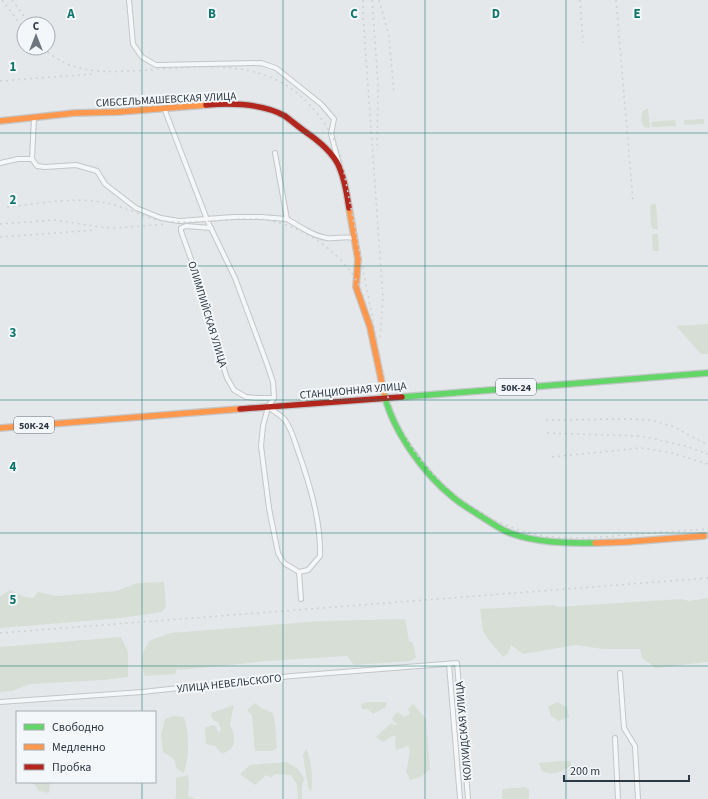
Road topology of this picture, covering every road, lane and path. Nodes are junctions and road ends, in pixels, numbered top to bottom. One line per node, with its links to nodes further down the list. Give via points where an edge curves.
1 (129, 0): 8 (street, via 133,44 142,57 156,65 261,63 276,68 321,104 334,119 331,134)
2 (164, 108): 3 (street, СИБСЕЛЬМАШЕВСКАЯ УЛИЦА); 8 (street, СИБСЕЛЬМАШЕВСКАЯ УЛИЦА, via 227,103 267,110 284,116 318,141); 9 (street)
3 (34, 118): 4 (street, СИБСЕЛЬМАШЕВСКАЯ УЛИЦА); 6 (street)
4 (0, 121)
5 (275, 153): 10 (street)
6 (32, 159): 7 (street); 9 (street, via 37,166 76,166 97,171 105,184 136,208 161,218)
7 (0, 163)
8 (340, 168): 12 (street, СИБСЕЛЬМАШЕВСКАЯ УЛИЦА)
9 (207, 219): 10 (street); 11 (street)
10 (287, 219): 12 (street, via 318,236)
11 (212, 228): 15 (street, via 235,278 267,364 273,382); 15 (street, ОЛИМПИЙСКАЯ УЛИЦА, via 186,226 181,228 181,231 206,301 210,325 227,378 234,390 246,397)
12 (354, 238): 14 (street, СИБСЕЛЬМАШЕВСКАЯ УЛИЦА, via 358,260 356,287 370,327)
13 (708, 373): 14 (street, СТАНЦИОННАЯ УЛИЦА / 50К-24)
14 (385, 397): 16 (street, СТАНЦИОННАЯ УЛИЦА / 50К-24); 18 (street, СИБСЕЛЬМАШЕВСКАЯ УЛИЦА, via 406,444 436,482 454,498 509,533 533,540 576,543)
15 (274, 398): 16 (street)
16 (268, 407): 17 (street, СТАНЦИОННАЯ УЛИЦА / 50К-24); 19 (street, via 261,446 269,508 278,553 284,563); 19 (street, via 284,419 290,429 314,504 320,556 308,570)
17 (0, 428)
18 (704, 536)
19 (299, 572): 20 (street)
20 (301, 599)
21 (457, 663): 22 (street, УЛИЦА НЕВЕЛЬСКОГО); 27 (street, КОЛХИДСКАЯ УЛИЦА)
22 (449, 664): 24 (street, УЛИЦА НЕВЕЛЬСКОГО, via 292,676 142,692); 26 (street, КОЛХИДСКАЯ УЛИЦА)
23 (620, 673): 29 (street, via 624,728 635,746)
24 (0, 702)
25 (615, 738): 28 (street)
26 (460, 799)
27 (468, 799)
28 (618, 799)
29 (638, 799)

